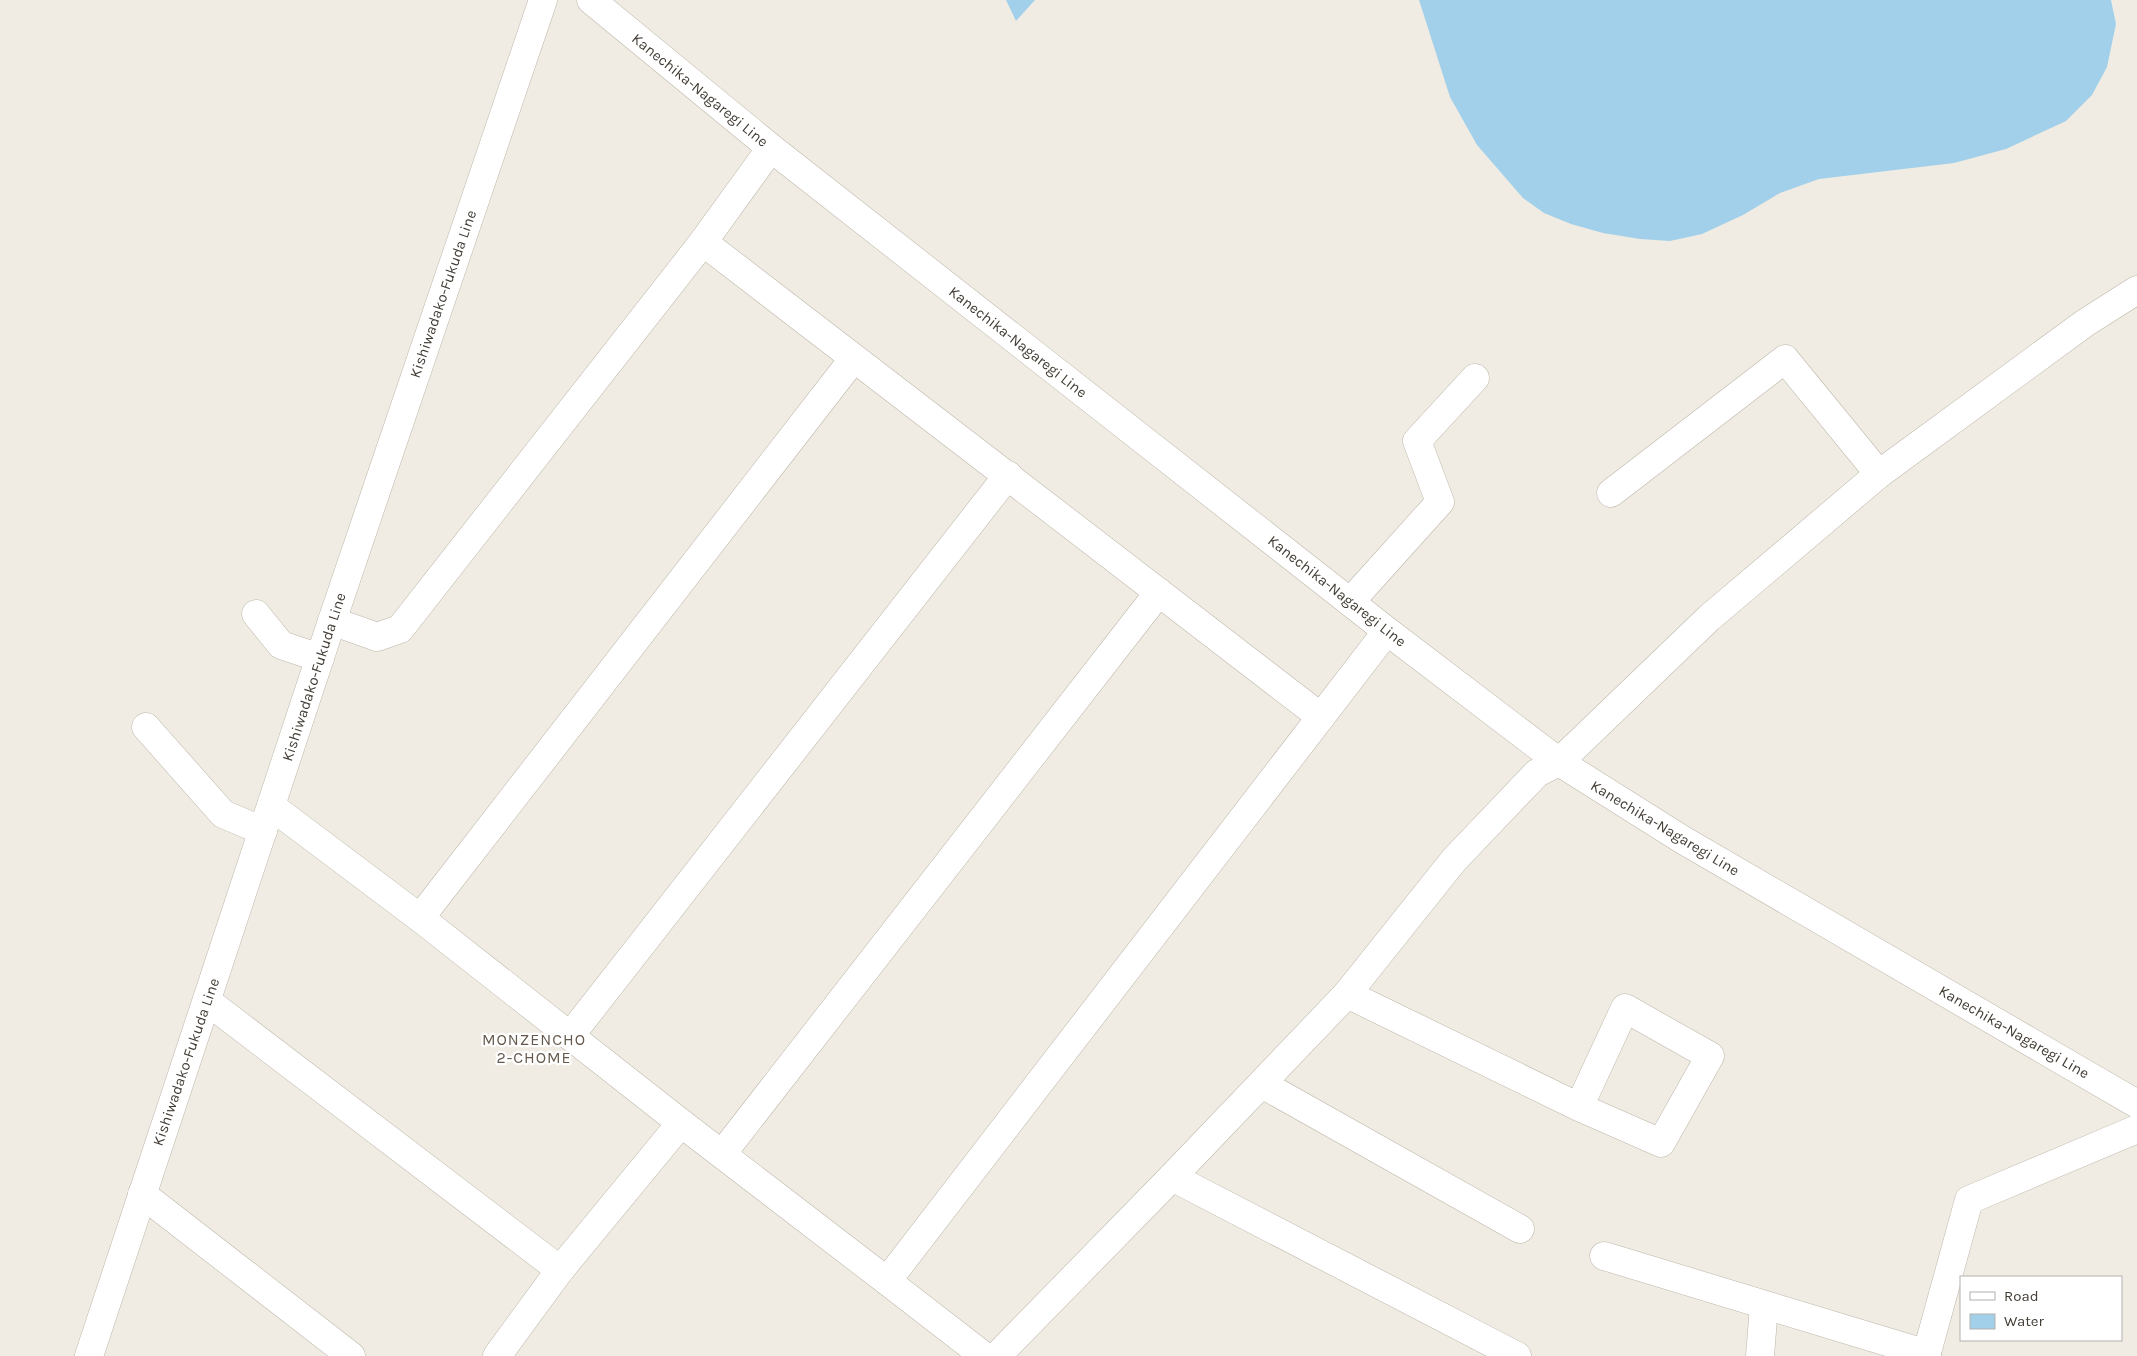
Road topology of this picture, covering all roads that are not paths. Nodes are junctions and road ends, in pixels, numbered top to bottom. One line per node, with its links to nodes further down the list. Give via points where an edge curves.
1 (543, 0): 14 (street, Kishiwadako-Fukuda Line)
2 (591, 0): 3 (street, Kanechika-Nagaregi Line)
3 (771, 148): 4 (street); 12 (street, Kanechika-Nagaregi Line)
4 (703, 242): 6 (street); 14 (street, via 400,628 377,637)
5 (2137, 290): 8 (street, via 2085,323)
6 (854, 358): 9 (street); 21 (street)
7 (1475, 378): 12 (street, via 1417,441 1440,502)
8 (1879, 474): 10 (street, via 1785,358); 19 (street, via 1709,618)
9 (1008, 476): 11 (street); 24 (street)
10 (1611, 493)
11 (1159, 592): 17 (street); 30 (street)
12 (1350, 602): 15 (street, Kanechika-Nagaregi Line)
13 (256, 614): 16 (street, via 281,645)
14 (332, 621): 16 (street, Kishiwadako-Fukuda Line)
15 (1387, 631): 17 (street); 19 (street, Kanechika-Nagaregi Line)
16 (320, 658): 20 (street, Kishiwadako-Fukuda Line)
17 (1321, 717): 36 (street)
18 (146, 727): 20 (street, via 223,814)
19 (1559, 762): 22 (street, via 1537,773 1454,860); 26 (street, Kanechika-Nagaregi Line, via 1683,840)
20 (267, 819): 21 (street); 23 (street, Kishiwadako-Fukuda Line)
21 (420, 918): 24 (street)
22 (1347, 994): 25 (street); 27 (street)
23 (207, 1001): 32 (street, Kishiwadako-Fukuda Line); 35 (street)
24 (570, 1036): 28 (street)
25 (1262, 1084): 31 (street); 33 (street)
26 (2137, 1104)
27 (1579, 1107): 27 (street, via 1661,1144 1710,1056 1625,1008)
28 (681, 1123): 30 (street); 35 (street)
29 (2137, 1129): 38 (street, via 1969,1200)
30 (722, 1154): 36 (street)
31 (1172, 1178): 43 (street); 44 (street)
32 (142, 1194): 39 (street, Kishiwadako-Fukuda Line); 40 (street)
33 (1520, 1229)
34 (1604, 1256): 37 (street)
35 (560, 1270): 41 (street)
36 (888, 1281): 42 (street)
37 (1764, 1306): 38 (street); 45 (street)
38 (1926, 1355)
39 (88, 1356)
40 (352, 1356)
41 (497, 1356)
42 (984, 1356)
43 (997, 1356)
44 (1516, 1356)
45 (1760, 1356)

